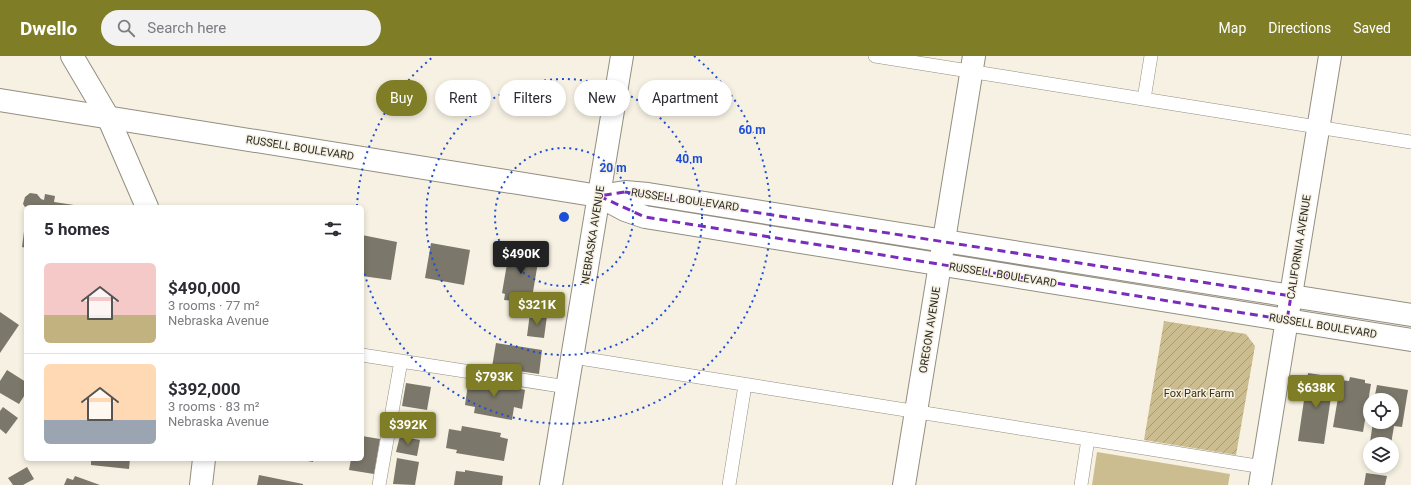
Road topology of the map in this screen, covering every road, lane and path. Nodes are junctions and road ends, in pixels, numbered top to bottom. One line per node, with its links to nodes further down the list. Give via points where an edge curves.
1 (72, 56): 9 (main road)
2 (622, 56): 12 (main road, NEBRASKA AVENUE)
3 (875, 56): 6 (lane)
4 (1151, 56): 7 (lane)
5 (1330, 56): 10 (main road, CALIFORNIA AVENUE)
6 (973, 64): 7 (lane); 14 (main road, OREGON AVENUE)
7 (1144, 99): 10 (lane)
8 (0, 100): 9 (main road, RUSSELL BOULEVARD)
9 (108, 117): 12 (main road, RUSSELL BOULEVARD); 13 (main road)
10 (1318, 126): 11 (lane); 16 (main road, CALIFORNIA AVENUE)
11 (1411, 142)
12 (599, 196): 14 (main road, RUSSELL BOULEVARD, via 625,192 648,194); 15 (main road, RUSSELL BOULEVARD, via 645,217); 21 (main road, NEBRASKA AVENUE)
13 (146, 205)
14 (944, 241): 15 (main road, OREGON AVENUE); 16 (main road, RUSSELL BOULEVARD)
15 (940, 265): 18 (main road, RUSSELL BOULEVARD); 25 (main road, OREGON AVENUE)
16 (1291, 296): 17 (main road, RUSSELL BOULEVARD); 18 (main road, CALIFORNIA AVENUE)
17 (1411, 315)
18 (1287, 320): 19 (main road, RUSSELL BOULEVARD); 28 (main road, CALIFORNIA AVENUE)
19 (1411, 340)
20 (364, 355): 22 (lane)
21 (573, 357): 23 (lane); 24 (main road, NEBRASKA AVENUE)
22 (401, 361): 24 (lane); 30 (lane)
23 (745, 385): 25 (lane); 32 (lane)
24 (568, 387): 31 (main road, NEBRASKA AVENUE)
25 (916, 412): 26 (lane); 33 (main road, OREGON AVENUE)
26 (1088, 439): 28 (lane); 34 (lane)
27 (204, 461): 29 (main road)
28 (1261, 476)
29 (200, 485)
30 (379, 485)
31 (551, 485)
32 (729, 485)
33 (904, 485)
34 (1081, 485)

